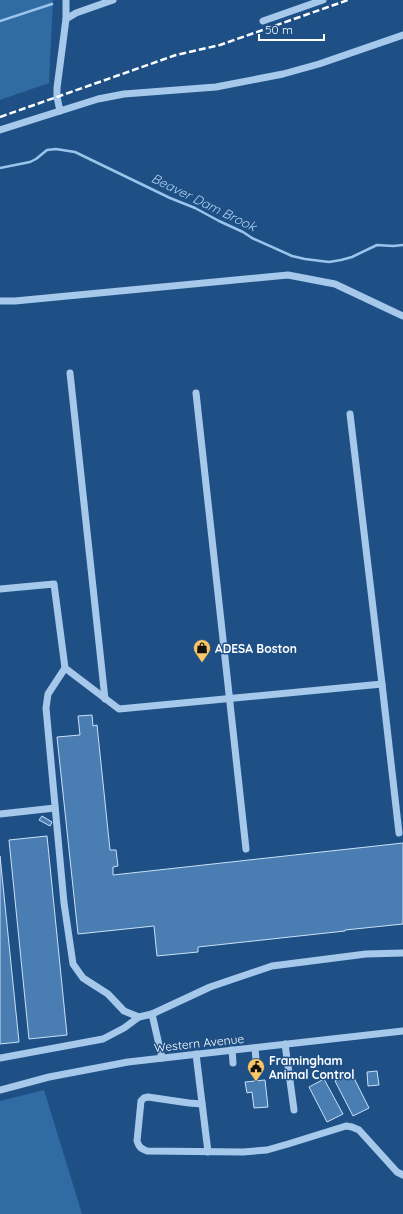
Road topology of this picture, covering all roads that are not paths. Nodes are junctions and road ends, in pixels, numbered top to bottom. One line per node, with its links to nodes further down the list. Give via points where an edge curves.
1 (66, 0): 4 (street)
2 (113, 0): 4 (street)
3 (323, 0): 5 (street)
4 (66, 19): 7 (street, via 56,88)
5 (263, 21)
6 (403, 35): 7 (street, via 283,74 216,87 124,94)
7 (60, 111): 8 (street)
8 (0, 130)
9 (0, 301): 10 (street, via 14,302 288,275 334,284)
10 (403, 316)
11 (70, 373): 17 (street)
12 (196, 393): 18 (street)
13 (350, 414): 16 (street)
14 (0, 589): 15 (street, via 54,584)
15 (64, 668): 17 (street); 19 (street, via 48,694 46,708)
16 (382, 684): 18 (street); 21 (street)
17 (105, 699): 18 (street, via 119,709)
18 (229, 699): 22 (street)
19 (55, 808): 20 (street); 25 (street, via 64,904 73,964 83,978 108,994 124,1011)
20 (0, 814)
21 (399, 833)
22 (246, 849)
23 (403, 953): 24 (street, via 366,954 272,966 210,987)
24 (152, 1014): 25 (street); 32 (street)
25 (139, 1017): 31 (street, via 103,1039)
26 (403, 1032): 27 (street, Western Avenue)
27 (286, 1044): 28 (street, Western Avenue); 37 (street)
28 (255, 1048): 29 (street, Western Avenue); 33 (street)
29 (232, 1050): 30 (street, Western Avenue); 34 (street)
30 (196, 1054): 32 (street, Western Avenue); 36 (street)
31 (0, 1058)
32 (162, 1058): 35 (street, Western Avenue, via 49,1077)
33 (256, 1060)
34 (233, 1063)
35 (0, 1090)
36 (202, 1104): 38 (street); 38 (street, via 148,1096 144,1098 140,1101 138,1141 141,1149 147,1151)
37 (294, 1110)
38 (208, 1152): 39 (street, via 266,1150 346,1126 359,1130)
39 (403, 1176)

